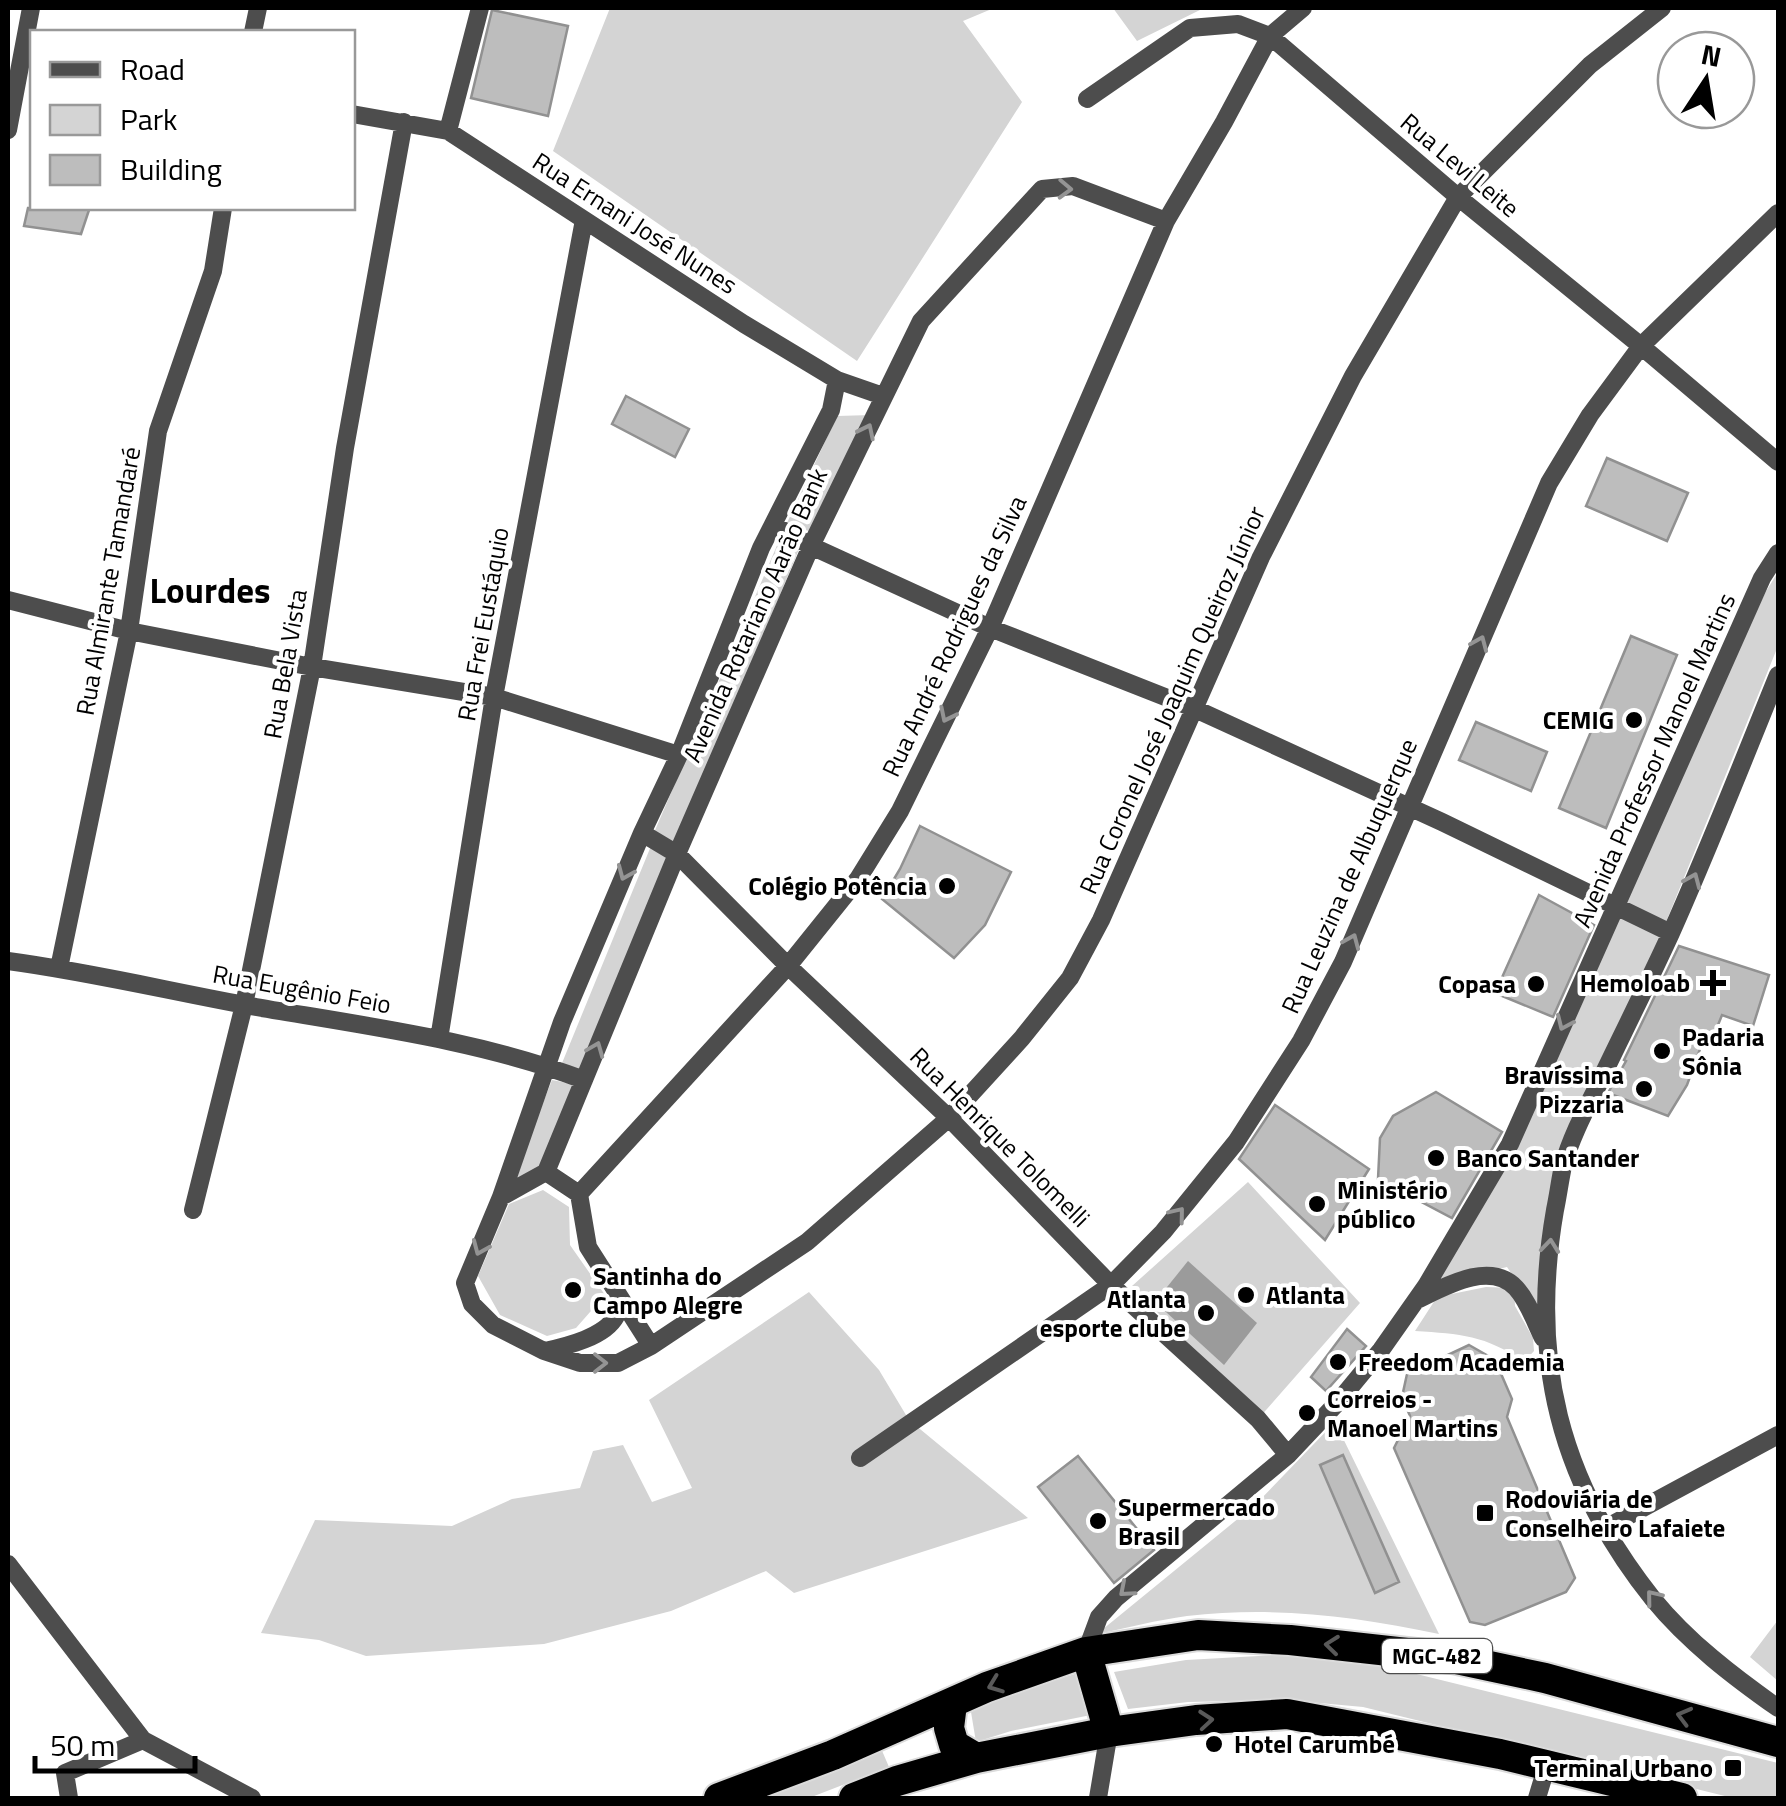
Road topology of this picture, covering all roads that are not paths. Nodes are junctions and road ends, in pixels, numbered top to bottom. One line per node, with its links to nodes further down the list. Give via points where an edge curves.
1 (31, 8): 6 (street)
2 (480, 8): 11 (street)
3 (1303, 8): 5 (street, Rua André Rodrigues da Silva)
4 (1662, 8): 12 (street, Rua Coronel José Joaquim Queiroz Júnior, via 1590,66)
5 (1270, 36): 7 (street, Rua Levi Leite, via 1238,24 1190,28); 12 (street, Rua Levi Leite); 16 (street, Rua André Rodrigues da Silva)
6 (26, 60): 10 (street)
7 (1087, 98)
8 (355, 114): 9 (street, Rua Ernani José Nunes)
9 (404, 122): 11 (street, Rua Ernani José Nunes); 27 (street, Rua Bela Vista)
10 (8, 130)
11 (448, 130): 15 (street, Rua Ernani José Nunes)
12 (1458, 197): 17 (street, Rua Levi Leite); 30 (street, Rua Coronel José Joaquim Queiroz Júnior, via 1353,376)
13 (223, 210): 26 (street, Rua Almirante Tamandaré, via 213,272 158,431)
14 (1778, 213): 17 (street, Rua Leuzina de Albuquerque)
15 (584, 220): 18 (street, Rua Ernani José Nunes); 29 (street, Rua Frei Eustáquio)
16 (1166, 222): 19 (street, Avenida Rotariano Aarão Bank, one-way to 16, via 921,321 1042,189 1073,186); 25 (street, Rua André Rodrigues da Silva)
17 (1642, 346): 20 (street, Rua Levi Leite); 32 (street, Rua Leuzina de Albuquerque, one-way to 17, via 1549,483)
18 (838, 380): 19 (street, Rua Ernani José Nunes); 21 (street, Avenida Rotariano Aarão Bank, via 831,410)
19 (884, 396): 22 (street, Avenida Rotariano Aarão Bank, one-way to 19)
20 (1778, 462)
21 (772, 526): 22 (street); 31 (street, Avenida Rotariano Aarão Bank)
22 (811, 546): 25 (street); 34 (street, Avenida Rotariano Aarão Bank)
23 (1778, 552): 35 (street, Avenida Professor Manoel Martins)
24 (8, 600): 26 (street)
25 (990, 628): 30 (street); 38 (street, Rua André Rodrigues da Silva, one-way to 38, via 900,811 858,879)
26 (129, 631): 27 (street); 39 (street, Rua Almirante Tamandaré)
27 (312, 667): 29 (street); 40 (street, Rua Bela Vista)
28 (1778, 675): 36 (street, one-way to 28)
29 (494, 697): 31 (street); 41 (street, Rua Frei Eustáquio)
30 (1193, 708): 32 (street); 44 (street, Rua Coronel José Joaquim Queiroz Júnior, via 1070,978)
31 (678, 755): 33 (street, Avenida Rotariano Aarão Bank)
32 (1409, 807): 35 (street); 49 (street, Rua Leuzina de Albuquerque, one-way to 32, via 1164,1232 1236,1142 1301,1041 1343,962)
33 (642, 833): 34 (street, Rua Henrique Tolomelli); 42 (street, Avenida Rotariano Aarão Bank, one-way to 42)
34 (677, 854): 38 (street, Rua Henrique Tolomelli); 43 (street, Avenida Rotariano Aarão Bank, one-way to 34)
35 (1617, 906): 36 (street); 51 (street, Avenida Professor Manoel Martins, one-way to 51, via 1510,1144)
36 (1671, 933): 52 (street, one-way to 36, via 1545,1294 1564,1164)
37 (8, 960): 39 (street, Rua Eugênio Feio)
38 (788, 966): 44 (street, Rua Henrique Tolomelli); 46 (street, Rua André Rodrigues da Silva)
39 (59, 968): 40 (street, Rua Eugênio Feio)
40 (244, 1005): 41 (street, Rua Eugênio Feio); 48 (street, Rua Bela Vista)
41 (439, 1040): 42 (street, Rua Eugênio Feio)
42 (546, 1066): 43 (street, Rua Eugênio Feio); 47 (street, Avenida Rotariano Aarão Bank)
43 (584, 1080): 45 (street, Avenida Rotariano Aarão Bank)
44 (949, 1118): 49 (street, Rua Henrique Tolomelli); 53 (street, Rua Coronel José Joaquim Queiroz Júnior, via 807,1242)
45 (546, 1172): 46 (street); 47 (street)
46 (579, 1194): 50 (street, via 588,1247)
47 (501, 1197): 54 (street, Avenida Rotariano Aarão Bank, one-way to 54, via 465,1283 472,1304 493,1325)
48 (193, 1210)
49 (1111, 1285): 56 (street, Rua Henrique Tolomelli, via 1258,1419); 57 (street, Rua Leuzina de Albuquerque)
50 (620, 1300): 53 (street); 54 (street, via 616,1318 600,1330 579,1344)
51 (1417, 1300): 52 (street, via 1476,1276 1513,1284); 56 (street, Avenida Professor Manoel Martins)
52 (1546, 1343): 58 (street, via 1573,1463)
53 (651, 1346): 54 (street, Rua Coronel José Joaquim Queiroz Júnior, one-way to 53, via 580,1363 618,1363)
54 (544, 1351)
55 (1778, 1435): 58 (street)
56 (1288, 1455): 60 (street, Avenida Professor Manoel Martins, one-way to 60, via 1116,1598 1099,1617)
57 (860, 1458)
58 (1604, 1529): 62 (street, one-way to 58, via 1704,1652 1654,1600)
59 (8, 1564): 65 (street)
60 (1086, 1652): 61 (highway, MGC-482, one-way to 61); 63 (highway); 66 (highway, MGC-482, one-way to 60, via 1545,1678 1408,1652 1198,1636)
61 (952, 1704): 64 (highway, MGC-482); 67 (highway, via 948,1728 954,1745)
62 (1778, 1708)
63 (1110, 1732): 67 (highway); 68 (highway, one-way to 68, via 1287,1714); 74 (street)
64 (878, 1735): 69 (highway, via 898,1742 904,1756); 72 (highway, MGC-482)
65 (143, 1740): 70 (street, via 65,1774); 71 (street)
66 (1778, 1742)
67 (976, 1758): 69 (highway)
68 (1547, 1766): 75 (street); 76 (highway)
69 (897, 1781): 73 (highway)
70 (69, 1798)
71 (252, 1798)
72 (719, 1798)
73 (854, 1798)
74 (1098, 1798)
75 (1538, 1798)
76 (1682, 1798)

